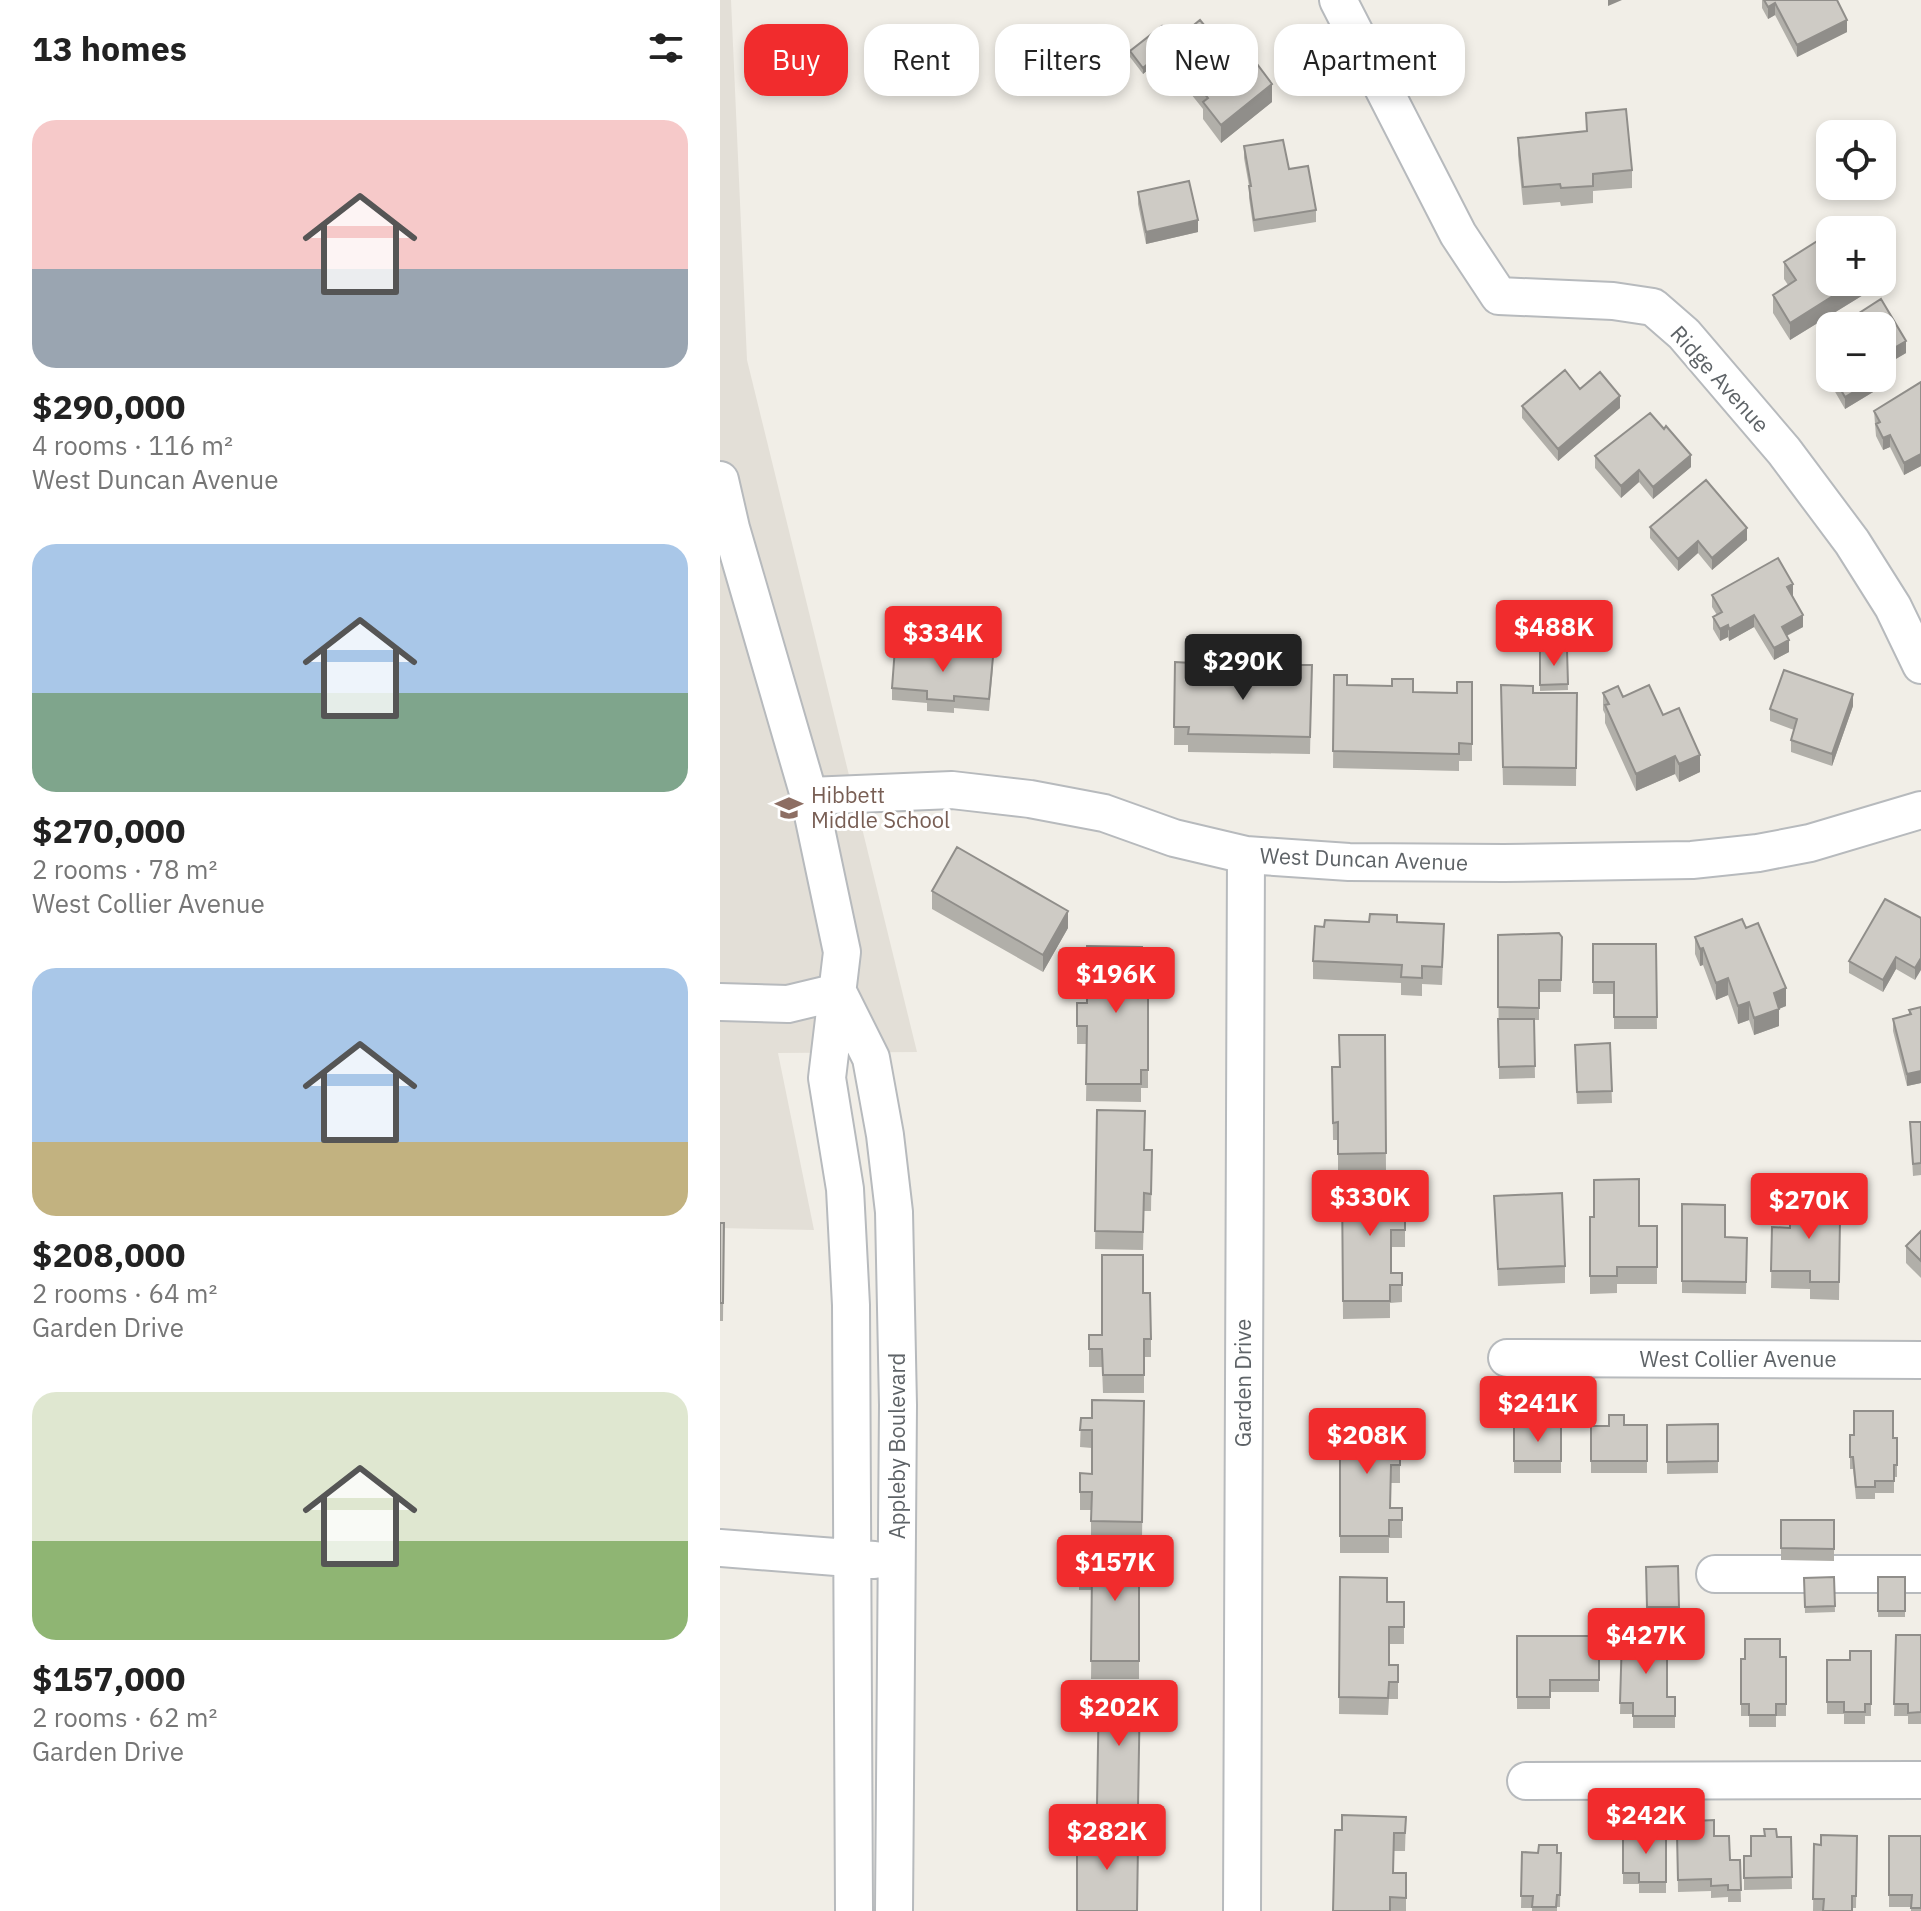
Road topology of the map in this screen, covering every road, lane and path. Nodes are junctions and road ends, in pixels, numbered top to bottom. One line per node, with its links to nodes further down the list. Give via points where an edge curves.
1 (1338, 0): 3 (street, Ridge Avenue, via 1458,234 1499,296 1653,307 1684,334 1784,451 1852,542)
2 (720, 480): 4 (street, Appleby Boulevard)
3 (1921, 665)
4 (809, 796): 6 (street, West Duncan Avenue, via 952,790 1030,799 1104,813 1174,838); 7 (street, Appleby Boulevard, via 842,952)
5 (1921, 810): 6 (street, West Duncan Avenue, via 1810,843 1692,860 1365,862)
6 (1246, 855): 20 (street, Garden Drive)
7 (838, 992): 8 (street, via 788,1004); 12 (street, Appleby Boulevard, via 827,1078 847,1218); 13 (street, Appleby Boulevard, via 871,1058 894,1212)
8 (720, 1002)
9 (1507, 1358): 10 (street, West Collier Avenue)
10 (1921, 1360)
11 (720, 1548): 12 (street)
12 (852, 1560): 13 (street); 18 (street, Appleby Boulevard)
13 (897, 1561): 19 (street, Appleby Boulevard)
14 (1715, 1574): 15 (street)
15 (1921, 1574)
16 (1921, 1780): 17 (street)
17 (1526, 1781)
18 (854, 1911)
19 (894, 1911)
20 (1242, 1911)

